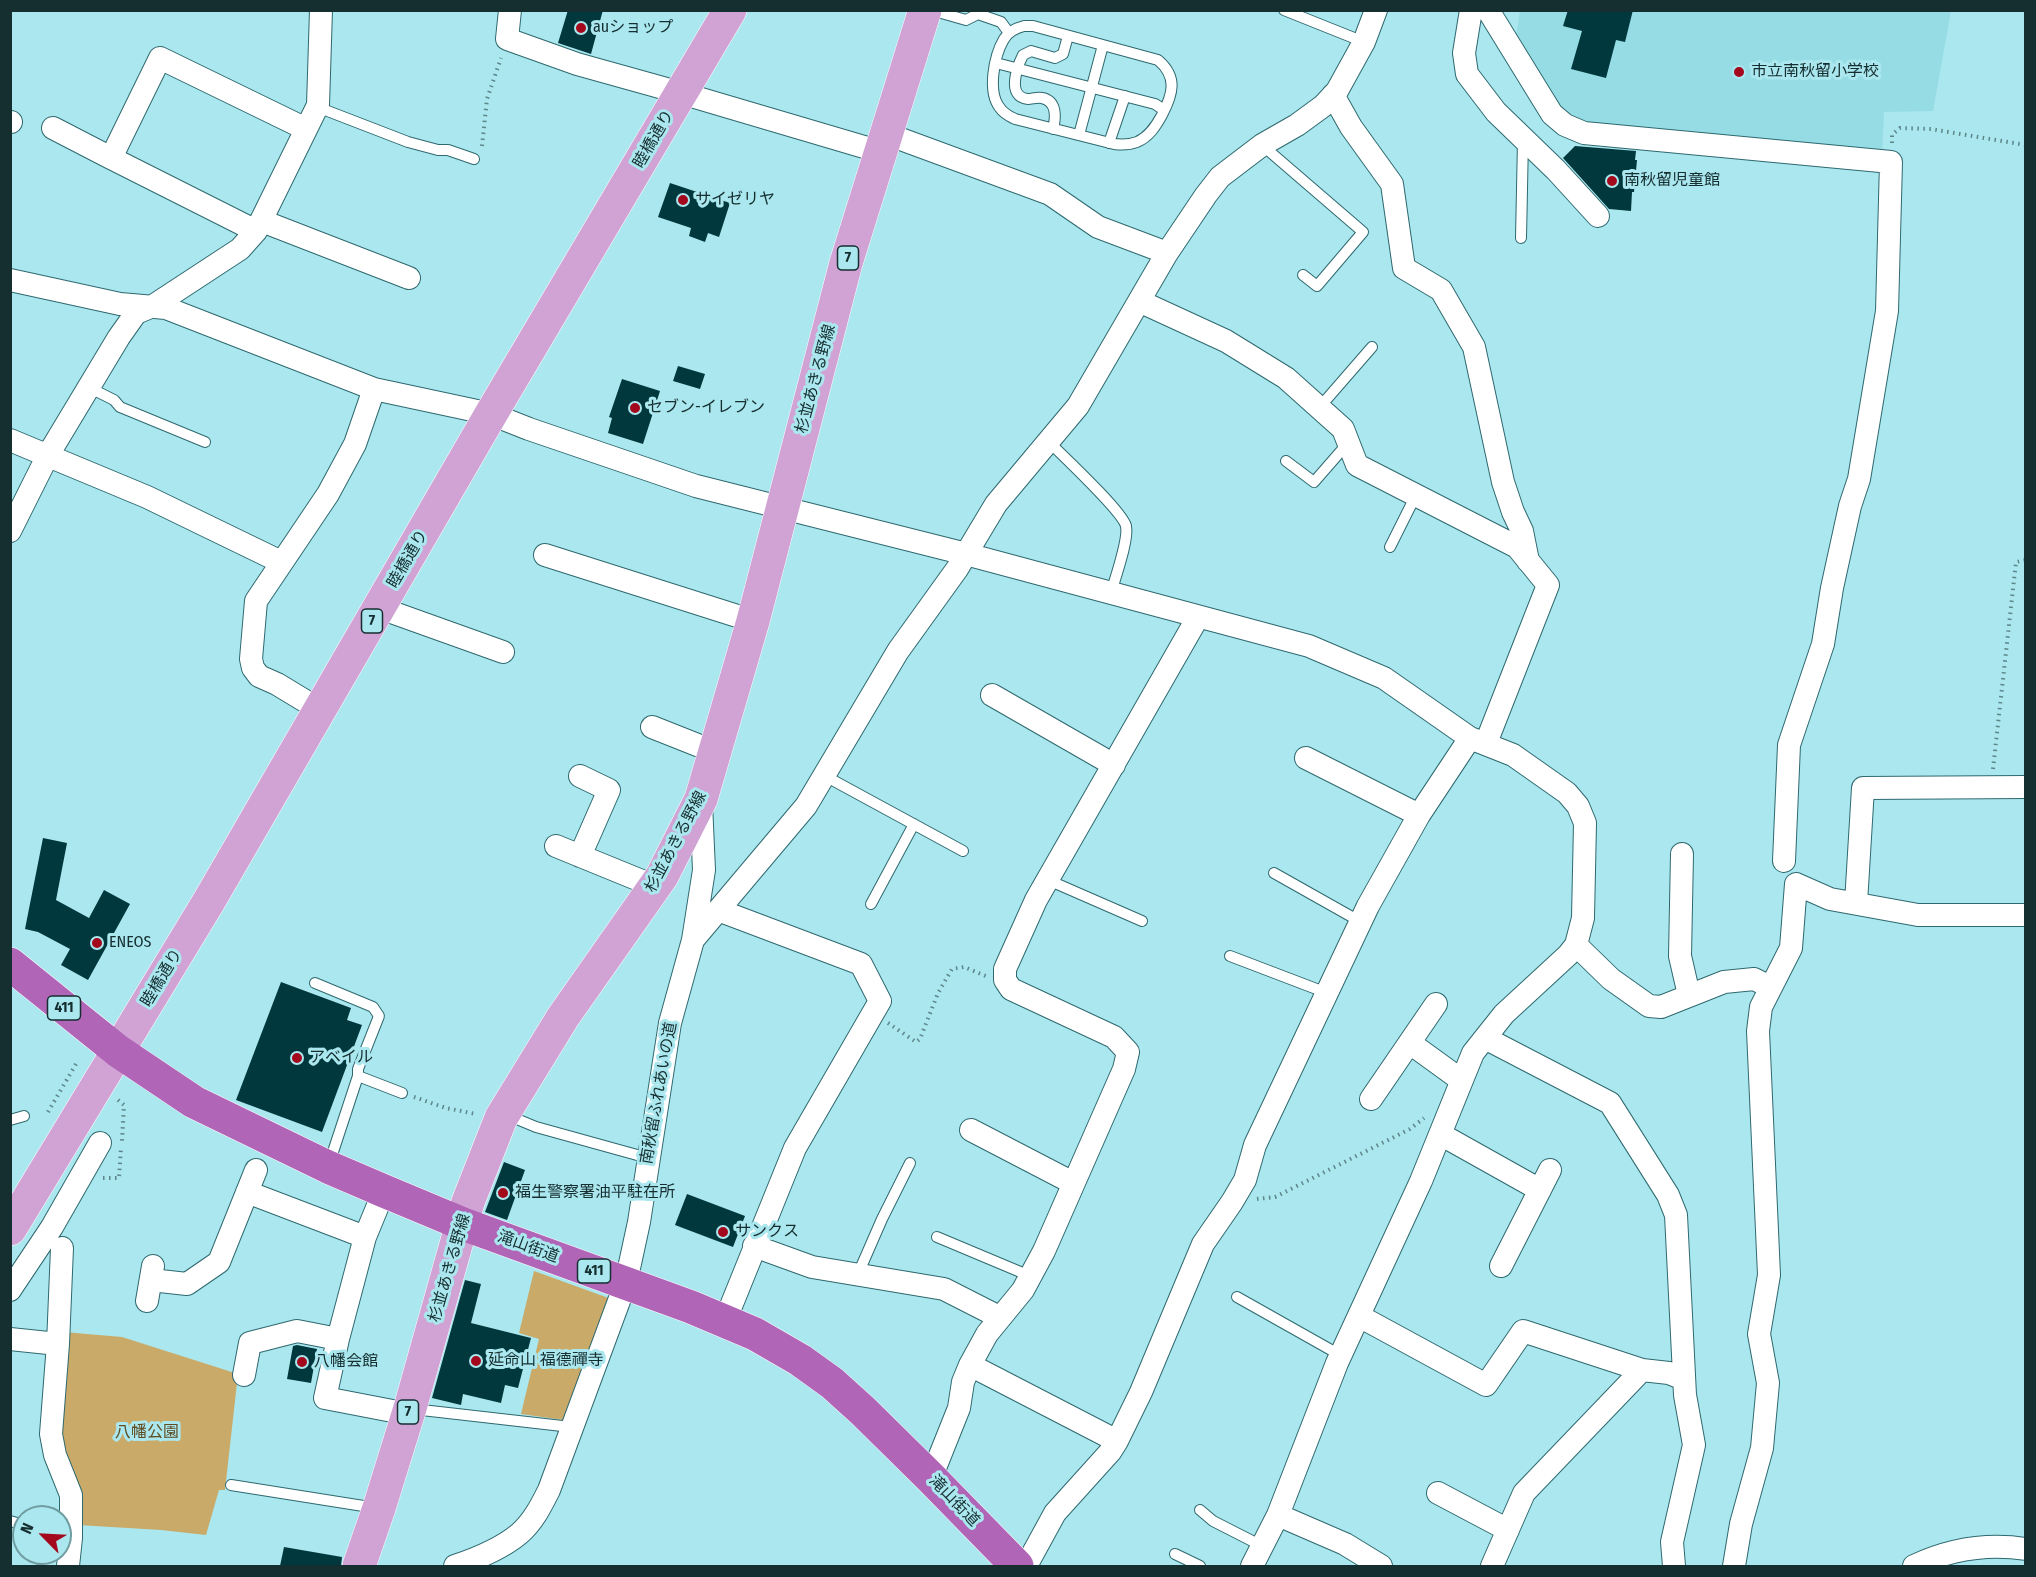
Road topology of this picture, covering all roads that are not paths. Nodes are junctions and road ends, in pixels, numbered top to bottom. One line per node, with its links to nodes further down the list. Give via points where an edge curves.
1 (321, 10): 20 (street)
2 (510, 10): 17 (street, via 507,39 577,64)
3 (730, 10): 17 (main road, 睦橋通り / 7)
4 (925, 10): 27 (main road, 杉並あきる野線 / 7)
5 (931, 10): 10 (lane, via 966,20 978,14 1001,22)
6 (1284, 10): 12 (lane)
7 (1376, 10): 12 (street)
8 (1471, 10): 26 (street, via 1464,53 1467,74 1496,112)
9 (1488, 10): 82 (street, via 1552,114 1584,133 1891,162 1887,311 1859,479 1822,644 1789,745)
10 (1009, 33): 11 (lane, via 1033,26); 14 (lane)
11 (1068, 36): 13 (lane); 15 (lane, via 1063,54 1055,58 1031,51 1023,55)
12 (1364, 42): 18 (street)
13 (1103, 45): 16 (lane); 21 (lane, via 1158,60 1166,67 1172,87)
14 (996, 63): 15 (lane); 24 (lane, via 993,88 999,108 1016,119)
15 (1017, 68): 16 (lane); 24 (lane, via 1015,87 1019,95 1049,101 1056,117)
16 (1092, 88): 19 (lane); 25 (lane)
17 (681, 93): 27 (street); 45 (main road, 睦橋通り / 7)
18 (1333, 95): 29 (street, via 1323,106); 58 (street, via 1392,184 1404,268 1441,290 1473,347 1503,482 1522,531)
19 (1125, 96): 21 (lane); 28 (lane)
20 (318, 105): 23 (street); 31 (lane, via 408,142)
21 (1164, 110): 28 (lane, via 1146,137 1126,145)
22 (53, 128): 30 (street)
23 (306, 129): 30 (street, via 160,58); 33 (street)
24 (1053, 129): 25 (lane)
25 (1079, 135): 28 (lane)
26 (1523, 136): 32 (street); 34 (lane)
27 (884, 143): 35 (street, via 1050,194 1098,227); 53 (main road, 杉並あきる野線 / 7, via 846,263)
28 (1109, 143)
29 (1262, 145): 35 (street, via 1220,177); 36 (lane, via 1363,232 1317,286)
30 (111, 158): 33 (street)
31 (474, 159)
32 (1598, 216)
33 (259, 226): 37 (street); 40 (street, via 240,249)
34 (1521, 238)
35 (1167, 254): 39 (street)
36 (1302, 275)
37 (409, 278)
38 (10, 280): 40 (street, via 120,304)
39 (1139, 301): 44 (street, via 1226,341 1286,378); 48 (street, via 1078,405)
40 (153, 306): 42 (street, via 136,313); 43 (street)
41 (1372, 347): 44 (lane)
42 (88, 387): 47 (lane, via 120,407); 50 (street)
43 (374, 389): 45 (street); 59 (street, via 350,454)
44 (1319, 408): 49 (street, via 1343,429)
45 (491, 414): 53 (street, via 696,486); 61 (main road, 睦橋通り / 7)
46 (10, 440): 50 (street)
47 (206, 441)
48 (1048, 441): 56 (street, via 996,504); 60 (lane, via 1126,524)
49 (1348, 442): 51 (lane, via 1314,482); 52 (street, via 1357,465)
50 (48, 455): 54 (street); 59 (street)
51 (1286, 460)
52 (1416, 495): 55 (lane); 58 (street, via 1517,547)
53 (782, 509): 56 (street); 63 (main road, 杉並あきる野線 / 7)
54 (10, 531)
55 (1390, 548)
56 (966, 554): 60 (street); 73 (street, via 898,651)
57 (545, 555): 63 (street)
58 (1528, 561): 68 (street, via 1548,585)
59 (281, 562): 66 (street, via 256,601 250,660 260,676)
60 (1111, 593): 62 (street)
61 (380, 608): 64 (street); 66 (main road, 睦橋通り / 7)
62 (1198, 617): 68 (street, via 1309,646 1384,678); 71 (street)
63 (753, 621): 69 (main road, 杉並あきる野線 / 7)
64 (503, 652)
65 (992, 695): 71 (street)
66 (320, 710): 103 (main road, 睦橋通り / 7)
67 (652, 727): 69 (street)
68 (1478, 741): 76 (street); 93 (street, via 1513,755 1567,793 1578,806 1585,823 1585,865 1583,918)
69 (715, 752): 75 (main road, 杉並あきる野線 / 7)
70 (1306, 758): 76 (street)
71 (1114, 765): 84 (street)
72 (580, 776): 81 (street, via 609,790)
73 (825, 776): 77 (lane); 88 (street, via 806,806)
74 (2025, 787): 86 (street, via 1863,788)
75 (701, 799): 85 (main road, 杉並あきる野線 / 7); 92 (street, 南秋留ふれあいの道, via 704,870)
76 (1419, 814): 91 (street)
77 (914, 824): 79 (lane); 87 (lane)
78 (556, 846): 81 (street)
79 (963, 851)
80 (1682, 854): 99 (street, via 1680,956)
81 (580, 856): 85 (street)
82 (1784, 861)
83 (1274, 873): 91 (lane)
84 (1048, 880): 90 (lane); 118 (street, via 1005,969 1005,980 1011,989 1114,1036 1128,1052)
85 (654, 886): 109 (main road, 杉並あきる野線 / 7, via 563,1017)
86 (1856, 903): 89 (street, via 1917,915); 97 (street, via 1830,899 1796,884 1791,948)
87 (871, 904)
88 (718, 910): 92 (street); 125 (street, via 861,964 880,1001 795,1148)
89 (2025, 915)
90 (1142, 921)
91 (1361, 922): 98 (street)
92 (693, 940): 114 (street, 南秋留ふれあいの道, via 670,1023)
93 (1576, 945): 99 (street, via 1611,979 1649,1006 1661,1007); 101 (street, via 1504,1014)
94 (1230, 956): 98 (lane)
95 (10, 964): 103 (highway, 滝山街道 / 411)
96 (315, 983): 104 (lane, via 373,1007 379,1016)
97 (1770, 987): 99 (street, via 1754,978 1724,982); 168 (street, via 1761,1007 1758,1031 1769,1275 1759,1334 1768,1383 1762,1448)
98 (1327, 993): 147 (street, via 1255,1145 1245,1180 1203,1244)
99 (1689, 995)
100 (1436, 1004): 102 (street)
101 (1485, 1038): 105 (street); 144 (street, via 1610,1103 1668,1195 1676,1215)
102 (1410, 1043): 105 (street); 107 (street)
103 (118, 1051): 116 (highway, 滝山街道 / 411, via 194,1102); 122 (main road, 睦橋通り / 7)
104 (358, 1076): 106 (lane); 116 (lane)
105 (1461, 1080): 112 (street)
106 (402, 1094)
107 (1371, 1100)
108 (24, 1116): 110 (lane)
109 (503, 1116): 114 (lane); 121 (main road, 杉並あきる野線 / 7)
110 (10, 1120)
111 (971, 1130): 118 (street)
112 (1440, 1134): 127 (street, via 1545,1180); 134 (street)
113 (100, 1143): 132 (street)
114 (648, 1158): 131 (street, 南秋留ふれあいの道)
115 (910, 1163): 128 (lane)
116 (328, 1167): 119 (highway, 滝山街道 / 411)
117 (256, 1170): 120 (street)
118 (1073, 1183): 129 (street)
119 (384, 1191): 121 (highway, 滝山街道 / 411); 123 (street)
120 (247, 1192): 123 (street); 130 (street, via 219,1262 187,1284)
121 (463, 1224): 131 (highway, 滝山街道 / 411); 145 (main road, 杉並あきる野線 / 7)
122 (10, 1229)
123 (365, 1237): 138 (street)
124 (937, 1237): 129 (lane)
125 (754, 1246): 128 (street, via 812,1267); 136 (street)
126 (62, 1248): 139 (street)
127 (1501, 1266)
128 (858, 1274): 135 (street, via 944,1289)
129 (1030, 1276): 135 (street)
130 (150, 1282)
131 (626, 1282): 136 (highway, 滝山街道 / 411); 146 (street, 南秋留ふれあいの道)
132 (10, 1290)
133 (1236, 1297): 140 (lane)
134 (1359, 1316): 140 (street); 142 (street, via 1486,1384 1523,1331)
135 (999, 1317): 141 (street)
136 (725, 1321): 148 (highway, 滝山街道 / 411, via 773,1344 832,1383)
137 (10, 1339): 139 (street)
138 (338, 1339): 143 (street, via 297,1331 250,1343); 145 (street, via 326,1398)
139 (58, 1344): 151 (street, via 51,1434 70,1495)
140 (1340, 1355): 154 (street)
141 (970, 1365): 147 (street); 148 (street, via 959,1408)
142 (1642, 1370): 144 (street); 155 (street, via 1524,1493)
143 (244, 1375)
144 (1684, 1379): 167 (street, via 1694,1445 1672,1542)
145 (409, 1411): 146 (lane); 152 (main road, 杉並あきる野線 / 7)
146 (571, 1427): 160 (street, 南秋留ふれあいの道, via 538,1512 519,1534 479,1558)
147 (1117, 1441): 162 (street, via 1055,1513)
148 (931, 1478): 161 (highway, 滝山街道 / 411)
149 (231, 1485): 152 (lane)
150 (1438, 1493): 155 (street)
151 (69, 1505)
152 (379, 1508): 159 (main road, 杉並あきる野線 / 7)
153 (1200, 1510): 156 (lane)
154 (1278, 1515): 156 (street); 165 (street, via 1345,1544)
155 (1508, 1530): 166 (street)
156 (1262, 1546): 164 (street)
157 (2025, 1549): 169 (street, via 1963,1549)
158 (1175, 1554): 163 (lane)
159 (359, 1566)
160 (455, 1566)
161 (1017, 1566)
162 (1026, 1566)
163 (1200, 1566)
164 (1252, 1566)
165 (1381, 1566)
166 (1492, 1566)
167 (1674, 1566)
168 (1734, 1566)
169 (1914, 1566)

